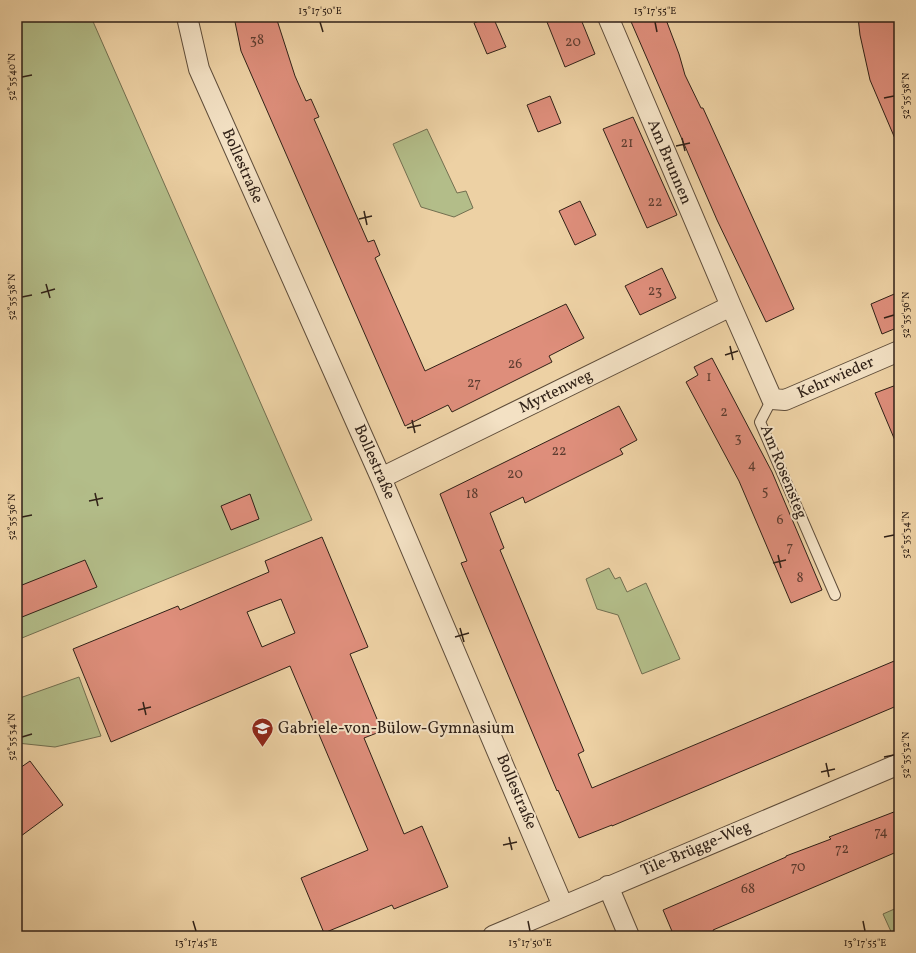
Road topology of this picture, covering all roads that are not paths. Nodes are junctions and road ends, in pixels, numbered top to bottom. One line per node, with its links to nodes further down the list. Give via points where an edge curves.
1 (187, 17): 6 (street, Bollestraße, via 199,69)
2 (608, 17): 3 (street, Am Brunnen)
3 (731, 306): 5 (street, Am Rosensteg); 6 (street, Myrtenweg)
4 (899, 351): 5 (street, Kehrwieder, via 785,400)
5 (772, 399): 7 (lane, Am Rosensteg, via 760,422)
6 (381, 478): 10 (street, Bollestraße)
7 (835, 595)
8 (899, 764): 9 (street, Tile-Brügge-Weg)
9 (608, 886): 10 (street, Tile-Brügge-Weg); 12 (street)
10 (563, 906): 11 (street, Tile-Brügge-Weg)
11 (493, 936)
12 (629, 936)

